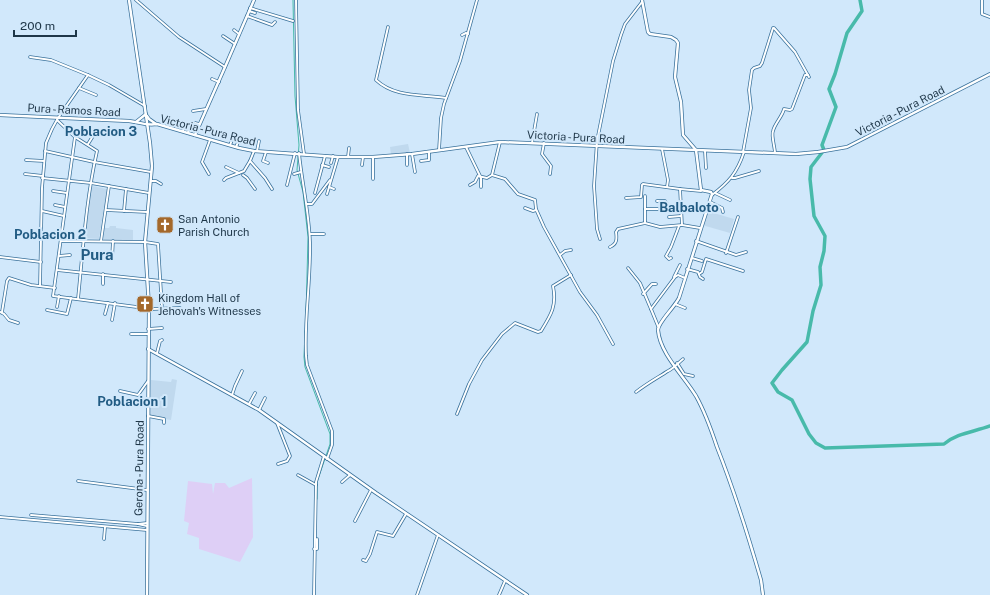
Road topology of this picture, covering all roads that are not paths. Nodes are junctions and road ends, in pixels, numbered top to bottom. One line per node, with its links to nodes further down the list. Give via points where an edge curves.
1 (129, 0): 30 (main road, Gerona - Pura Road)
2 (136, 0): 22 (street, via 179,37)
3 (254, 0): 8 (main road)
4 (296, 0): 73 (street, via 298,110)
5 (477, 0): 17 (street)
6 (982, 0): 11 (street, via 982,14)
7 (642, 1): 58 (street, via 620,35); 66 (main road, via 648,32 672,37 678,43 675,77 683,135)
8 (250, 9): 9 (street); 10 (main road); 12 (street)
9 (255, 13)
10 (247, 16): 13 (street, via 272,25); 16 (main road)
11 (990, 18)
12 (293, 21)
13 (275, 22)
14 (388, 27): 29 (street, via 376,80 387,88 407,94)
15 (234, 30): 16 (street)
16 (240, 34): 20 (main road)
17 (468, 34): 18 (street); 29 (street)
18 (462, 35)
19 (223, 36): 20 (street)
20 (235, 44): 22 (main road)
21 (30, 57): 24 (street, via 51,60)
22 (225, 68): 26 (main road)
23 (990, 74): 72 (main road, Victoria - Pura Road, via 847,147 796,154)
24 (88, 75): 27 (street); 30 (street)
25 (212, 79): 26 (street)
26 (219, 82): 31 (main road)
27 (79, 88): 28 (street); 36 (street)
28 (96, 95)
29 (446, 98): 63 (street, via 441,118)
30 (145, 106): 33 (main road, Gerona - Pura Road)
31 (206, 109): 32 (street); 41 (main road)
32 (193, 111)
33 (146, 114): 37 (main road); 39 (main road); 42 (main road, Gerona - Pura Road)
34 (537, 114): 54 (street)
35 (0, 115): 36 (main road, Pura - Ramos Road)
36 (58, 119): 37 (main road, Pura - Ramos Road); 48 (street); 64 (street)
37 (136, 122): 42 (main road, Pura - Ramos Road)
38 (195, 123): 41 (street)
39 (157, 124): 42 (main road, Victoria - Pura Road); 44 (main road, Victoria - Pura Road)
40 (185, 124): 44 (street)
41 (199, 124): 46 (main road)
42 (147, 126): 98 (main road, Gerona - Pura Road)
43 (189, 127): 45 (street)
44 (183, 131): 45 (main road, Victoria - Pura Road)
45 (188, 133): 46 (main road, Victoria - Pura Road)
46 (194, 135): 49 (main road, Victoria - Pura Road)
47 (93, 136): 56 (street)
48 (75, 137): 56 (street); 76 (street)
49 (210, 140): 57 (main road, Victoria - Pura Road); 103 (street, via 202,162)
50 (232, 140): 57 (street)
51 (239, 140): 59 (street)
52 (259, 141): 65 (street)
53 (500, 142): 54 (main road, Victoria - Pura Road); 60 (main road, Victoria - Pura Road); 106 (street)
54 (532, 143): 55 (main road, Victoria - Pura Road)
55 (544, 143): 58 (main road, Victoria - Pura Road); 105 (street, via 542,154 551,166)
56 (88, 144): 87 (street, via 97,150)
57 (230, 145): 59 (main road, Victoria - Pura Road)
58 (597, 146): 62 (main road, Victoria - Pura Road); 165 (street, via 594,186)
59 (236, 147): 65 (main road, Victoria - Pura Road)
60 (466, 147): 63 (main road, Victoria - Pura Road); 107 (street)
61 (349, 148): 80 (street)
62 (662, 149): 66 (main road, Victoria - Pura Road); 122 (street)
63 (439, 150): 69 (main road, Victoria - Pura Road)
64 (45, 151): 76 (street); 84 (street)
65 (256, 151): 68 (main road, Victoria - Pura Road); 85 (street)
66 (696, 151): 67 (main road, Victoria - Pura Road); 129 (main road)
67 (705, 151): 70 (main road, Victoria - Pura Road); 95 (street)
68 (266, 152): 71 (main road, Victoria - Pura Road); 88 (street, via 264,162)
69 (429, 152): 75 (main road, Victoria - Pura Road); 86 (street, via 429,160)
70 (744, 152): 72 (main road, Victoria - Pura Road); 72 (street, via 751,108 749,92 752,70 762,63 774,28 795,52 808,76 805,75 792,109 784,109 772,132); 109 (street)
71 (297, 153): 73 (main road, Victoria - Pura Road); 99 (street); 117 (street)
72 (775, 153)
73 (304, 154): 77 (main road, Victoria - Pura Road)
74 (407, 154): 75 (main road, Victoria - Pura Road); 82 (main road, Victoria - Pura Road); 92 (street)
75 (412, 154): 100 (street)
76 (72, 156): 87 (street); 112 (street)
77 (325, 156): 78 (main road, Victoria - Pura Road); 90 (street)
78 (333, 156): 79 (main road, Victoria - Pura Road); 89 (street)
79 (338, 157): 80 (main road, Victoria - Pura Road); 110 (street)
80 (348, 157): 81 (main road, Victoria - Pura Road)
81 (362, 157): 82 (main road, Victoria - Pura Road); 91 (street)
82 (373, 157): 111 (street)
83 (26, 160): 84 (street)
84 (44, 161): 108 (street)
85 (250, 161): 96 (street); 124 (street)
86 (421, 161)
87 (94, 162): 98 (street); 115 (street)
88 (268, 163)
89 (331, 163)
90 (322, 165): 94 (street); 133 (street)
91 (362, 165)
92 (407, 165)
93 (226, 167): 101 (street)
94 (329, 167)
95 (706, 168)
96 (244, 171): 101 (street); 127 (street, via 243,177)
97 (759, 171): 109 (street)
98 (151, 172): 113 (main road, Gerona - Pura Road)
99 (301, 172): 104 (street); 141 (street)
100 (415, 172)
101 (239, 173): 114 (street)
102 (25, 174): 108 (street)
103 (209, 174)
104 (294, 174)
105 (550, 174)
106 (492, 175): 107 (street); 149 (street, via 505,179 519,195 535,200)
107 (480, 176): 118 (street); 121 (street)
108 (42, 177): 112 (street); 150 (street)
109 (732, 178): 130 (street)
110 (331, 179): 120 (street); 141 (street, via 312,204)
111 (372, 179)
112 (69, 180): 115 (street); 131 (street)
113 (151, 180): 116 (street); 132 (main road, Gerona - Pura Road)
114 (224, 180)
115 (91, 183): 119 (street); 164 (street)
116 (160, 184)
117 (287, 185)
118 (470, 185)
119 (109, 186): 123 (street); 148 (street)
120 (329, 187): 125 (street); 134 (street)
121 (481, 187)
122 (667, 187): 126 (street); 137 (street, via 642,184 641,197)
123 (126, 189): 132 (street); 151 (street)
124 (272, 189)
125 (334, 189)
126 (680, 189): 129 (street); 143 (street)
127 (255, 190)
128 (54, 191): 131 (street)
129 (701, 191): 135 (main road)
130 (715, 192): 135 (street); 138 (street)
131 (67, 193): 144 (street)
132 (149, 193): 152 (main road, Gerona - Pura Road)
133 (315, 193)
134 (327, 194)
135 (711, 194): 140 (main road)
136 (646, 196): 146 (street)
137 (626, 198)
138 (730, 200)
139 (657, 201): 143 (street, via 665,201 669,207)
140 (710, 202): 153 (street, via 722,208); 161 (main road)
141 (307, 204): 162 (street)
142 (55, 205): 144 (street)
143 (681, 206): 155 (street)
144 (65, 207): 154 (street)
145 (525, 208): 149 (street)
146 (645, 209): 147 (street); 158 (street)
147 (658, 209)
148 (106, 210): 151 (street); 167 (street)
149 (536, 210): 176 (street)
150 (42, 211): 154 (street); 183 (street)
151 (124, 211): 152 (street)
152 (147, 212): 170 (main road, Gerona - Pura Road)
153 (723, 212)
154 (64, 216): 166 (street)
155 (681, 216): 156 (street); 159 (street)
156 (669, 217)
157 (738, 217): 173 (street)
158 (646, 223): 160 (street, via 660,227); 171 (street, via 618,229 616,242)
159 (682, 225): 160 (street); 161 (street)
160 (679, 226): 179 (street, via 666,257)
161 (700, 228): 169 (main road)
162 (310, 234): 163 (street); 248 (street, via 306,356 332,431 332,446)
163 (324, 234)
164 (83, 240): 166 (street); 167 (street); 189 (street)
165 (600, 240)
166 (61, 241): 177 (street)
167 (101, 241): 168 (street)
168 (113, 241): 170 (street); 181 (street)
169 (696, 241): 173 (street); 180 (main road)
170 (145, 242): 195 (main road, Gerona - Pura Road); 196 (street, via 159,245)
171 (610, 248)
172 (571, 250): 176 (street)
173 (726, 252): 174 (street, via 738,255)
174 (746, 252)
175 (70, 255): 177 (street)
176 (560, 255): 192 (street)
177 (59, 256): 187 (street)
178 (0, 257): 183 (street)
179 (671, 258)
180 (691, 258): 182 (street); 186 (main road)
181 (112, 259)
182 (702, 261)
183 (41, 262): 201 (street)
184 (680, 265): 198 (street)
185 (628, 268): 203 (street, via 640,283)
186 (687, 269): 191 (street); 193 (main road)
187 (57, 270): 189 (street); 202 (street)
188 (744, 270): 191 (street, via 706,259 702,272)
189 (80, 272): 190 (street); 206 (street)
190 (103, 274): 195 (street); 199 (street)
191 (698, 274): 194 (street)
192 (571, 275): 227 (street); 243 (street, via 553,287 553,310 541,332 515,323 502,334 482,360)
193 (685, 278): 198 (street, via 677,275); 209 (main road)
194 (703, 279)
195 (147, 280): 196 (street); 211 (main road, Gerona - Pura Road)
196 (161, 281): 197 (street); 212 (street)
197 (171, 282)
198 (671, 282): 215 (street)
199 (103, 284)
200 (656, 284): 203 (street, via 653,283)
201 (40, 286): 202 (street); 217 (street, via 31,286 8,278)
202 (54, 288): 204 (street, via 53,296)
203 (643, 294): 215 (street)
204 (59, 296): 205 (street); 210 (street)
205 (71, 298): 206 (street); 216 (street, via 67,314)
206 (78, 299): 207 (street)
207 (108, 303): 208 (street); 218 (street)
208 (115, 303): 211 (street); 219 (street)
209 (675, 304): 214 (street); 221 (main road)
210 (57, 307)
211 (149, 308): 212 (street); 223 (main road, Gerona - Pura Road)
212 (162, 308): 213 (street)
213 (180, 308)
214 (685, 308)
215 (651, 309): 221 (street)
216 (47, 310)
217 (1, 312): 220 (street, via 9,320)
218 (106, 314)
219 (112, 320)
220 (18, 323)
221 (658, 326): 232 (main road, via 660,341)
222 (162, 328): 223 (street)
223 (148, 329): 225 (main road, Gerona - Pura Road)
224 (131, 334): 225 (street)
225 (148, 334): 228 (main road, Gerona - Pura Road)
226 (162, 340): 229 (street)
227 (613, 344)
228 (148, 349): 229 (main road); 235 (main road, Gerona - Pura Road)
229 (157, 353): 239 (main road)
230 (683, 359): 231 (street)
231 (677, 363): 232 (street); 234 (street, via 684,374)
232 (674, 366): 237 (street); 275 (main road, via 702,407 726,469 761,580)
233 (242, 371): 239 (street)
234 (693, 376)
235 (148, 380): 236 (street, via 138,395); 244 (main road, Gerona - Pura Road)
236 (120, 391)
237 (636, 392)
238 (255, 393): 241 (street)
239 (232, 395): 241 (main road)
240 (265, 398): 242 (street)
241 (249, 404): 242 (main road)
242 (259, 410): 245 (main road)
243 (457, 414)
244 (148, 416): 246 (street, via 164,419); 255 (main road, Gerona - Pura Road)
245 (277, 422): 247 (main road); 249 (street, via 290,456 287,461)
246 (164, 423)
247 (324, 456): 248 (main road); 254 (street, via 317,474)
248 (327, 459): 251 (main road)
249 (278, 464)
250 (298, 475): 254 (street)
251 (350, 475): 253 (street); 256 (main road)
252 (78, 481): 255 (street)
253 (342, 482)
254 (316, 486): 267 (street)
255 (147, 490): 261 (main road, Gerona - Pura Road)
256 (371, 490): 257 (main road); 260 (street)
257 (406, 514): 264 (main road); 268 (street, via 394,536 377,532 370,554 366,561)
258 (31, 515): 261 (street)
259 (0, 517): 262 (street)
260 (356, 521)
261 (147, 524): 263 (main road, Gerona - Pura Road)
262 (105, 527): 263 (street); 265 (street)
263 (147, 530): 270 (main road, Gerona - Pura Road)
264 (438, 535): 269 (main road); 272 (street)
265 (104, 539)
266 (317, 539): 267 (street, via 318,548)
267 (315, 549): 271 (street)
268 (363, 560)
269 (505, 581): 273 (street); 274 (main road)
270 (147, 595)
271 (314, 595)
272 (417, 595)
273 (498, 595)
274 (527, 595)
275 (763, 595)

